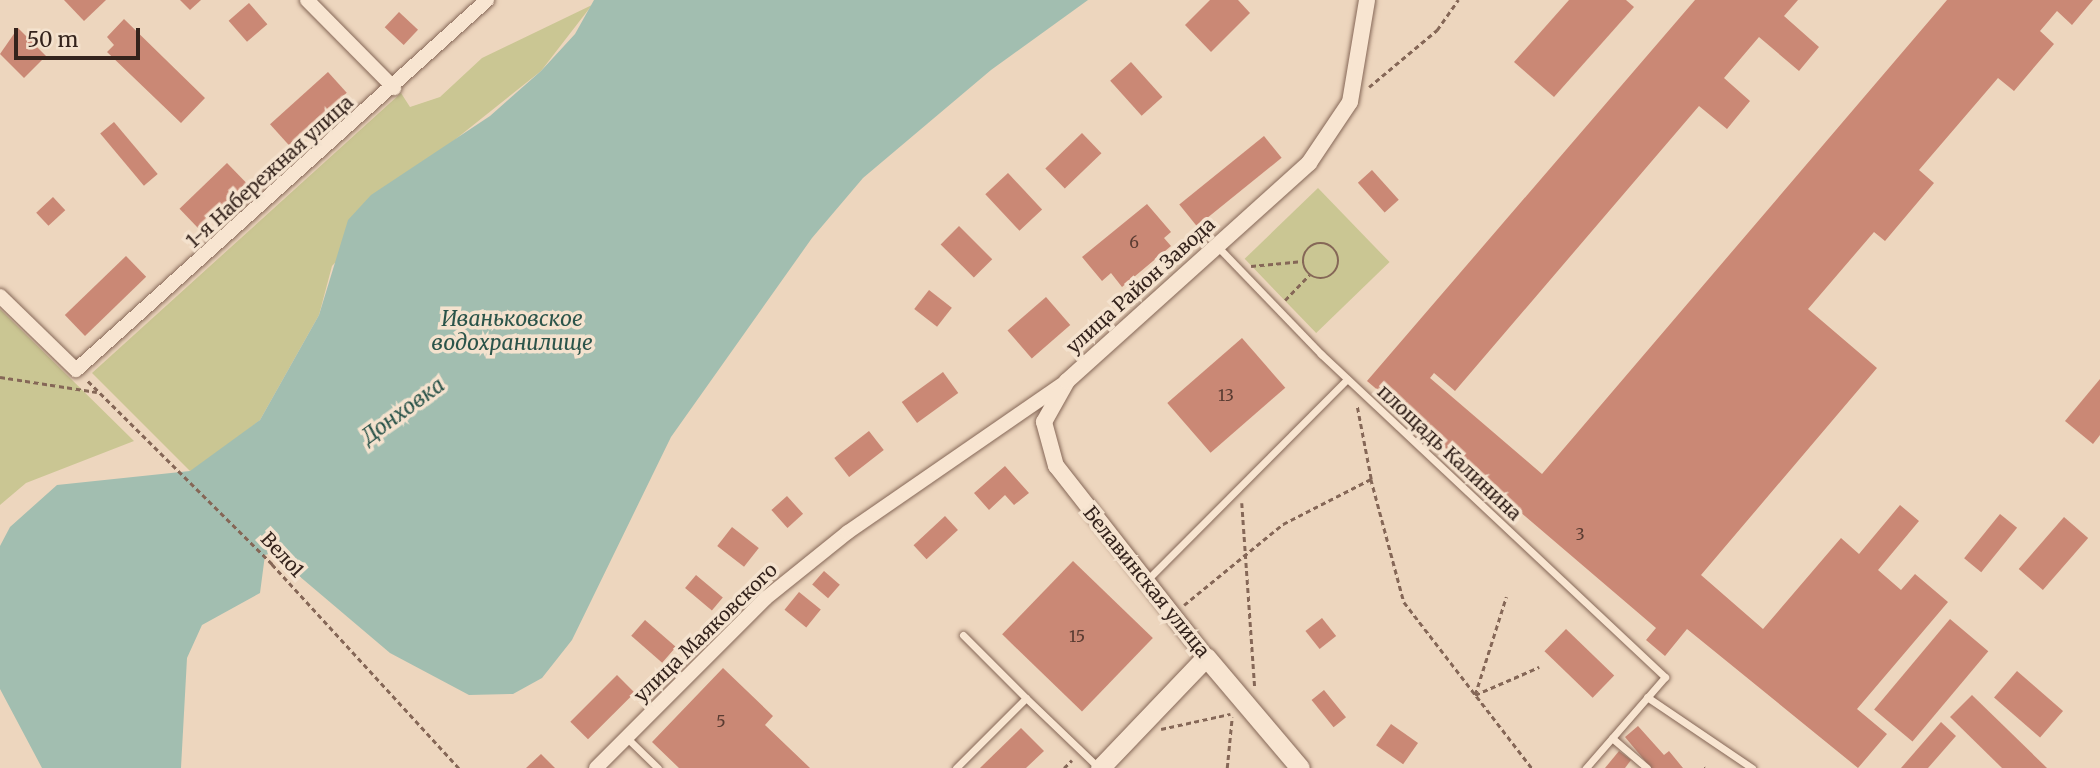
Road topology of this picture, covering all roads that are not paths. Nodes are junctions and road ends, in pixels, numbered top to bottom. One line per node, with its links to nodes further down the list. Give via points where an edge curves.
1 (307, 0): 4 (street)
2 (487, 0): 4 (street, 1-я Набережная улица)
3 (1367, 0): 5 (street, улица Район Завода, via 1350,102 1309,163)
4 (394, 88): 6 (street, 1-я Набережная улица, via 76,370)
5 (1218, 247): 7 (street, улица Район Завода); 8 (lane, площадь Калинина)
6 (0, 296)
7 (1066, 381): 9 (street, улица Район Завода); 10 (street, Белавинская улица, via 1047,410 1045,443)
8 (1350, 381): 10 (lane); 13 (lane, площадь Калинина, via 1665,677)
9 (848, 532): 15 (street, улица Маяковского, via 766,598)
10 (1146, 582): 12 (street, Белавинская улица)
11 (963, 635): 14 (lane)
12 (1206, 657): 20 (main road); 21 (main road, Белавинская улица)
13 (1647, 697): 16 (lane); 24 (lane)
14 (1026, 698): 19 (lane); 20 (lane)
15 (626, 738): 17 (street, улица Маяковского); 18 (lane)
16 (1612, 738): 22 (lane); 23 (lane)
17 (596, 768)
18 (658, 768)
19 (956, 768)
20 (1100, 768)
21 (1300, 768)
22 (1586, 768)
23 (1647, 768)
24 (1752, 768)

